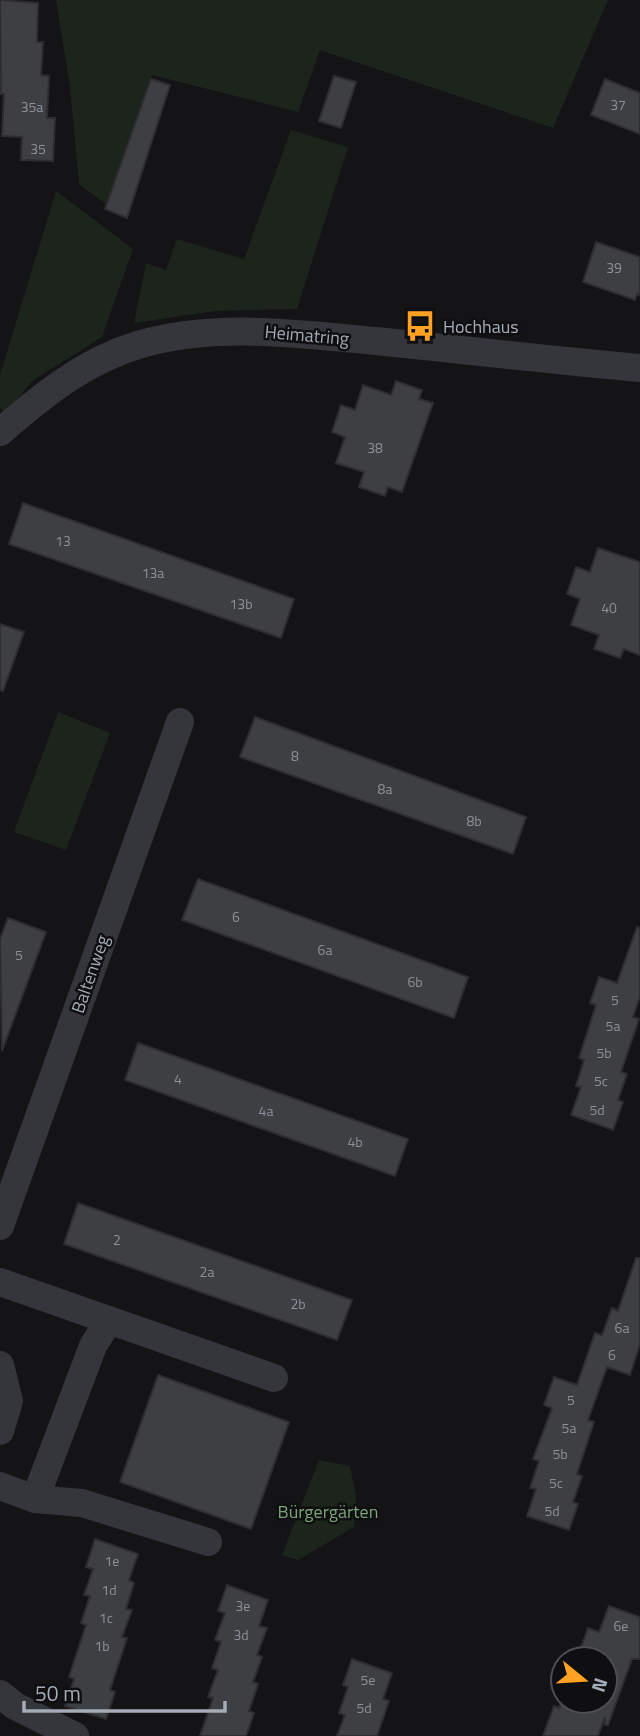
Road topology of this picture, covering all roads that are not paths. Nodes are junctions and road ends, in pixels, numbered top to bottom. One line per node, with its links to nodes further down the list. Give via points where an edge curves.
1 (640, 368): 2 (street, Heimatring, via 255,330 188,335 139,344 103,358 51,387)
2 (0, 432)
3 (180, 722): 4 (street, Baltenweg)
4 (0, 1226)
5 (0, 1282): 6 (street)
6 (109, 1320): 8 (street); 11 (street, via 93,1346)
7 (0, 1365): 9 (street, via 9,1401)
8 (274, 1378)
9 (0, 1431)
10 (0, 1486): 11 (street)
11 (35, 1500): 12 (street, via 82,1503)
12 (208, 1542)
13 (0, 1694): 14 (street)
14 (75, 1736)

